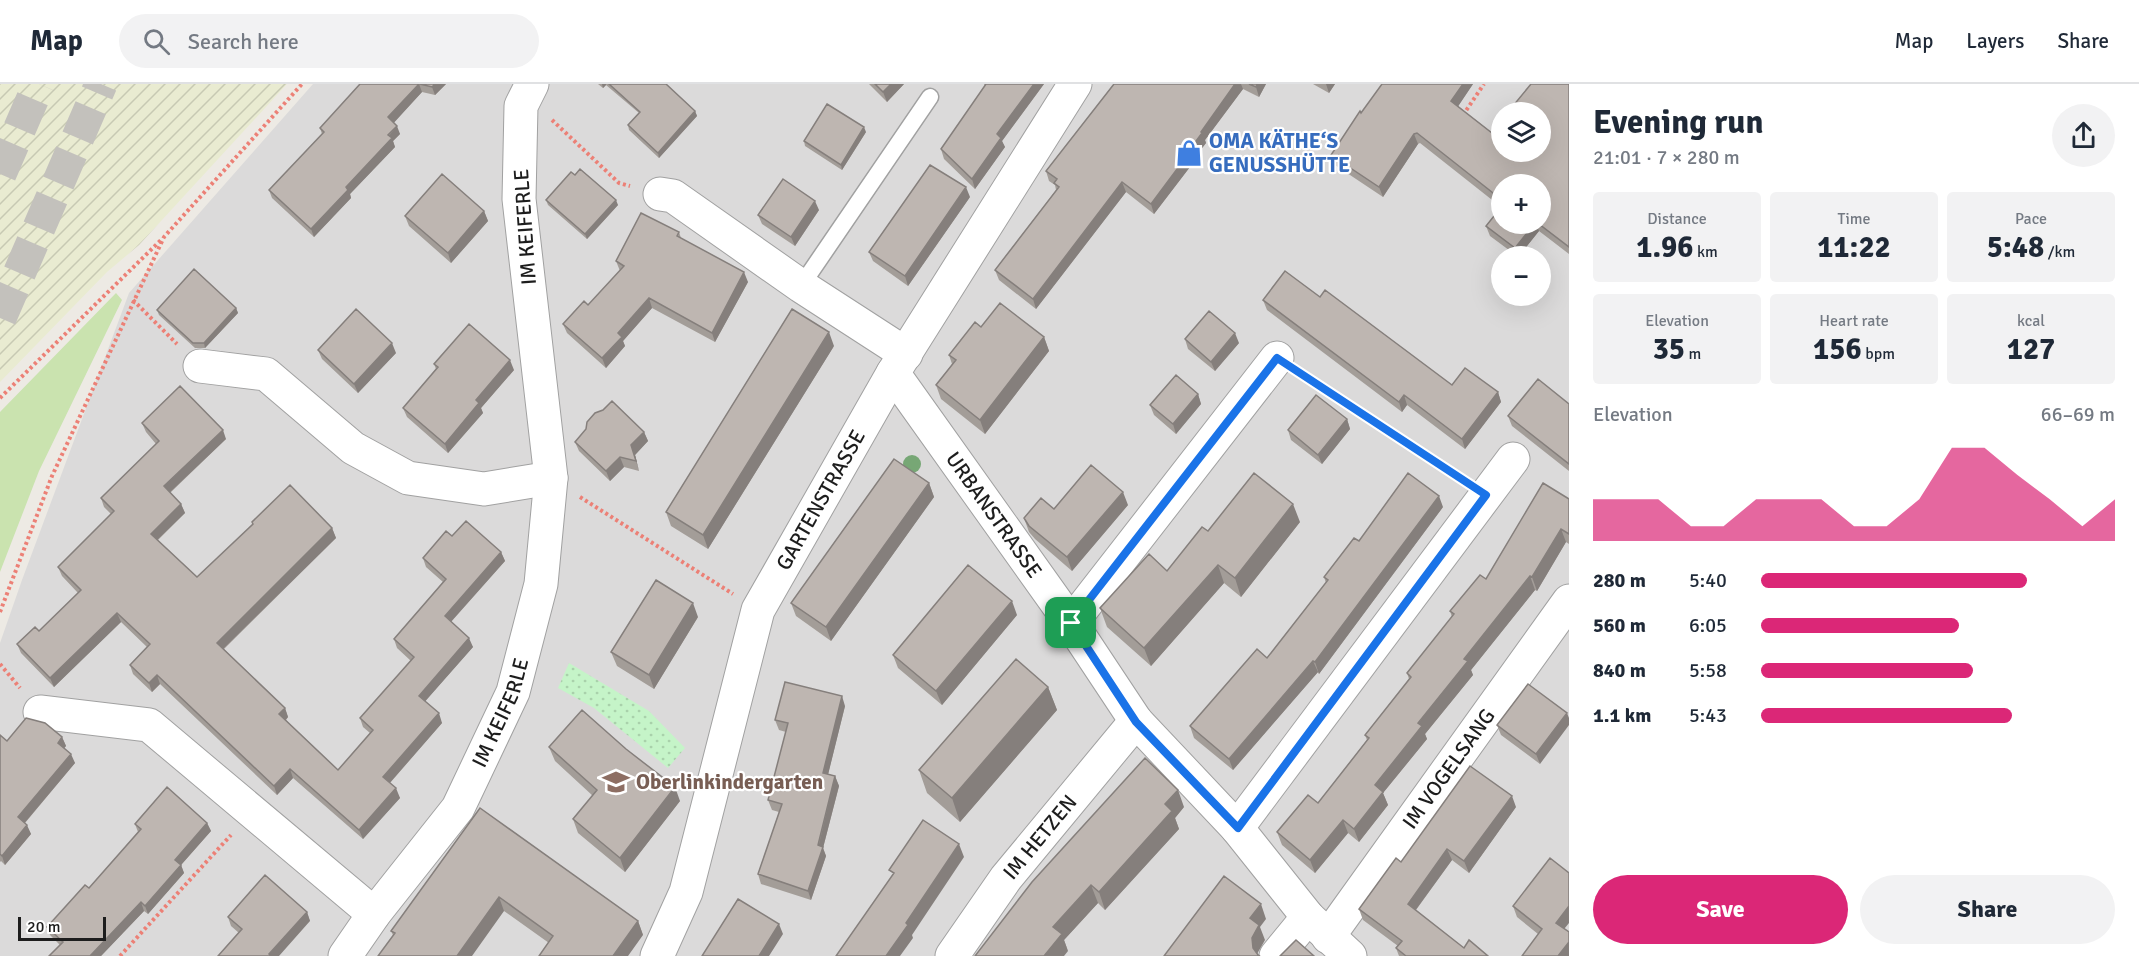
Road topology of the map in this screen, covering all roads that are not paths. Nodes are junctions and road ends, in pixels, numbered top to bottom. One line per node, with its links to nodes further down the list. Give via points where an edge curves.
1 (1075, 84): 7 (street, GARTENSTRASSE)
2 (527, 95): 10 (street, IM KEIFERLE, via 519,199)
3 (930, 97): 5 (lane)
4 (660, 194): 5 (street, URBANSTRASSE, via 673,196)
5 (801, 286): 7 (street, URBANSTRASSE)
6 (1277, 358): 12 (street)
7 (900, 363): 12 (street, URBANSTRASSE); 19 (street, GARTENSTRASSE, via 758,610 686,892)
8 (200, 366): 10 (street, via 266,374 353,448 408,478 484,489)
9 (1513, 459): 15 (street)
10 (551, 478): 16 (street, IM KEIFERLE, via 541,584 513,692 458,808)
11 (1569, 601): 17 (street, IM VOGELSANG)
12 (1071, 623): 14 (street, URBANSTRASSE)
13 (40, 711): 16 (street, via 149,725)
14 (1136, 722): 15 (street, URBANSTRASSE); 20 (street, IM HETZEN, via 1006,878)
15 (1238, 828): 17 (street, URBANSTRASSE)
16 (374, 914): 18 (street, IM KEIFERLE)
17 (1328, 937): 21 (street, IM VOGELSANG)
18 (345, 956)
19 (657, 956)
20 (952, 956)
21 (1276, 956)

